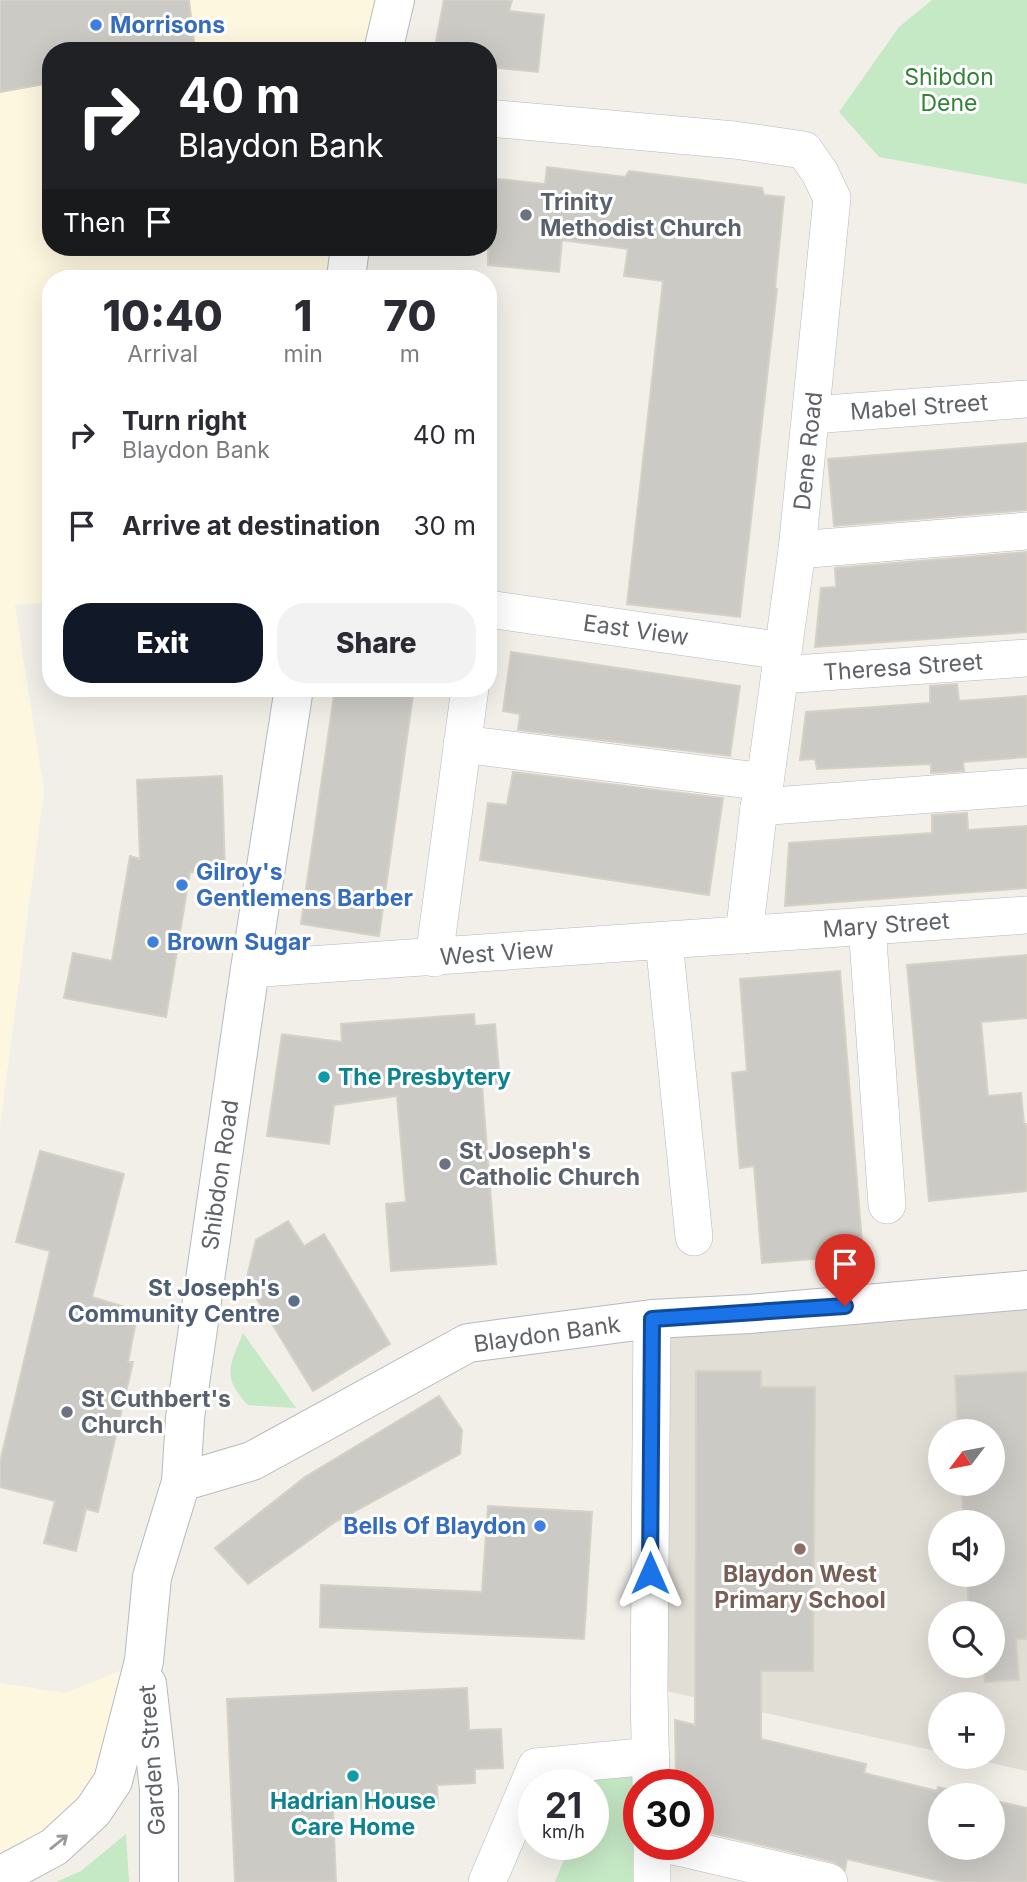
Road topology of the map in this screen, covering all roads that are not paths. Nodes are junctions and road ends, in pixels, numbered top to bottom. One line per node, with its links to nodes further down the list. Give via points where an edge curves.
1 (395, 0): 2 (street)
2 (385, 42)
3 (497, 119): 5 (street, Dene Road, via 804,150 832,198)
4 (1027, 399): 5 (street, Mabel Street)
5 (812, 415): 7 (street, Dene Road)
6 (1027, 531): 7 (street)
7 (797, 550): 10 (street, Dene Road)
8 (497, 611): 10 (street, East View)
9 (1027, 658): 10 (street, Theresa Street)
10 (782, 663): 15 (street, Dene Road)
11 (293, 697): 21 (street, Shibdon Road)
12 (469, 697): 13 (street)
13 (462, 744): 15 (street); 20 (street)
14 (1027, 787): 15 (street)
15 (762, 794): 18 (street, Dene Road)
16 (1027, 915): 17 (street, Mary Street)
17 (867, 926): 18 (street, Mary Street); 22 (street)
18 (744, 935): 19 (street, West View)
19 (664, 941): 20 (street, West View); 23 (street)
20 (434, 958): 21 (street, West View)
21 (250, 969): 26 (street, Shibdon Road, via 185,1418)
22 (887, 1205)
23 (694, 1237)
24 (1027, 1290): 25 (street, Blaydon Bank)
25 (652, 1319): 26 (street, Blaydon Bank, via 468,1343 252,1461); 29 (street)
26 (181, 1482): 27 (street, Shibdon Road, via 152,1577)
27 (144, 1661): 32 (street, Garden Street, one-way to 27, via 54,1847 93,1811 113,1781); 33 (street, Garden Street, via 159,1789)
28 (623, 1769): 34 (street, via 536,1767)
29 (651, 1769)
30 (714, 1855): 36 (street)
31 (652, 1860): 35 (street)
32 (0, 1876)
33 (159, 1882)
34 (487, 1882)
35 (652, 1882)
36 (829, 1882)

